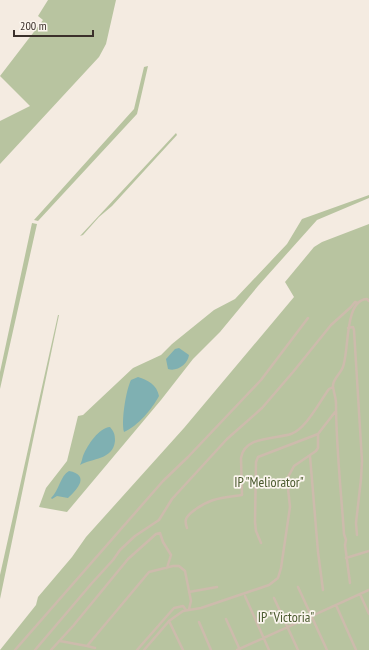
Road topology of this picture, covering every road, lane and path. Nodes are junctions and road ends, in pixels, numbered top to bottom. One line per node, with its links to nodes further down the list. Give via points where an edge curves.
1 (369, 301): 2 (street, via 363,299)
2 (358, 304): 4 (street, via 352,311); 37 (street, via 355,302 331,325 262,408 227,439 172,499 159,520 120,550)
3 (308, 318): 36 (street, via 261,380 163,481)
4 (348, 328): 5 (street, via 342,370); 10 (street, via 353,327 354,330 362,461)
5 (333, 387): 6 (street); 9 (street, via 298,431 261,440 245,448 241,458 242,495 216,498 203,503 187,516)
6 (335, 412): 7 (street); 13 (street)
7 (318, 434): 8 (street, via 318,448); 11 (street, via 258,457 255,522)
8 (310, 456): 18 (street); 25 (street, via 294,466 287,479 290,503 278,578 269,585 201,608)
9 (187, 528)
10 (357, 535)
11 (261, 544)
12 (369, 551): 13 (street)
13 (346, 558): 15 (street)
14 (167, 568): 20 (street, via 179,566 185,571); 33 (street, via 171,555 160,532 128,559); 34 (street, via 149,572)
15 (350, 583)
16 (218, 586): 20 (street)
17 (298, 587): 27 (street)
18 (323, 590)
19 (369, 590): 21 (street)
20 (189, 592): 25 (street, via 191,601)
21 (360, 594): 24 (street); 26 (street)
22 (245, 596): 32 (street)
23 (274, 598): 31 (street)
24 (336, 606): 27 (street); 47 (street)
25 (187, 610): 29 (street); 39 (street, via 182,606 174,608)
26 (369, 614)
27 (312, 616): 31 (street); 46 (street)
28 (226, 619): 43 (street)
29 (169, 621): 40 (street); 41 (street)
30 (199, 622): 42 (street)
31 (288, 627): 32 (street); 45 (street)
32 (264, 638): 43 (street); 44 (street)
33 (59, 641): 34 (street); 38 (street)
34 (87, 646): 35 (street)
35 (95, 648)
36 (15, 650)
37 (35, 650)
38 (50, 650)
39 (137, 650)
40 (144, 650)
41 (183, 650)
42 (211, 650)
43 (239, 650)
44 (269, 650)
45 (298, 650)
46 (327, 650)
47 (356, 650)

